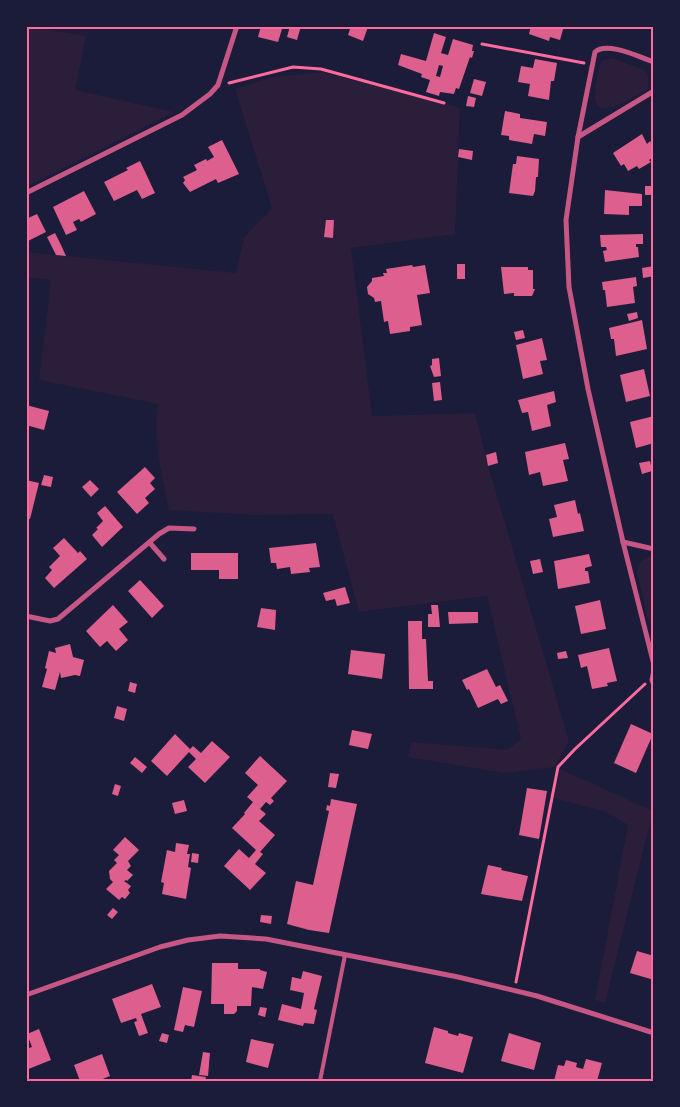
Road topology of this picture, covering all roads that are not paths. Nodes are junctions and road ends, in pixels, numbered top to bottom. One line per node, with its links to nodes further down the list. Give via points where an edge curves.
1 (237, 26): 5 (street, via 218,85 210,94 182,115)
2 (654, 62): 4 (street, via 599,48 595,52)
3 (654, 91): 4 (street)
4 (578, 137): 7 (street, via 566,220 569,286 588,389)
5 (26, 193)
6 (194, 529): 8 (street, via 169,528)
7 (623, 542): 9 (street); 12 (street)
8 (150, 543): 10 (street); 11 (street, via 58,619 50,621)
9 (654, 548)
10 (164, 559)
11 (26, 616)
12 (654, 665)
13 (654, 670): 14 (street)
14 (653, 682)
15 (345, 954): 16 (street, via 266,939 220,936 188,940 136,954); 17 (street, via 515,990); 18 (lane)
16 (26, 996)
17 (654, 1033)
18 (320, 1081)

